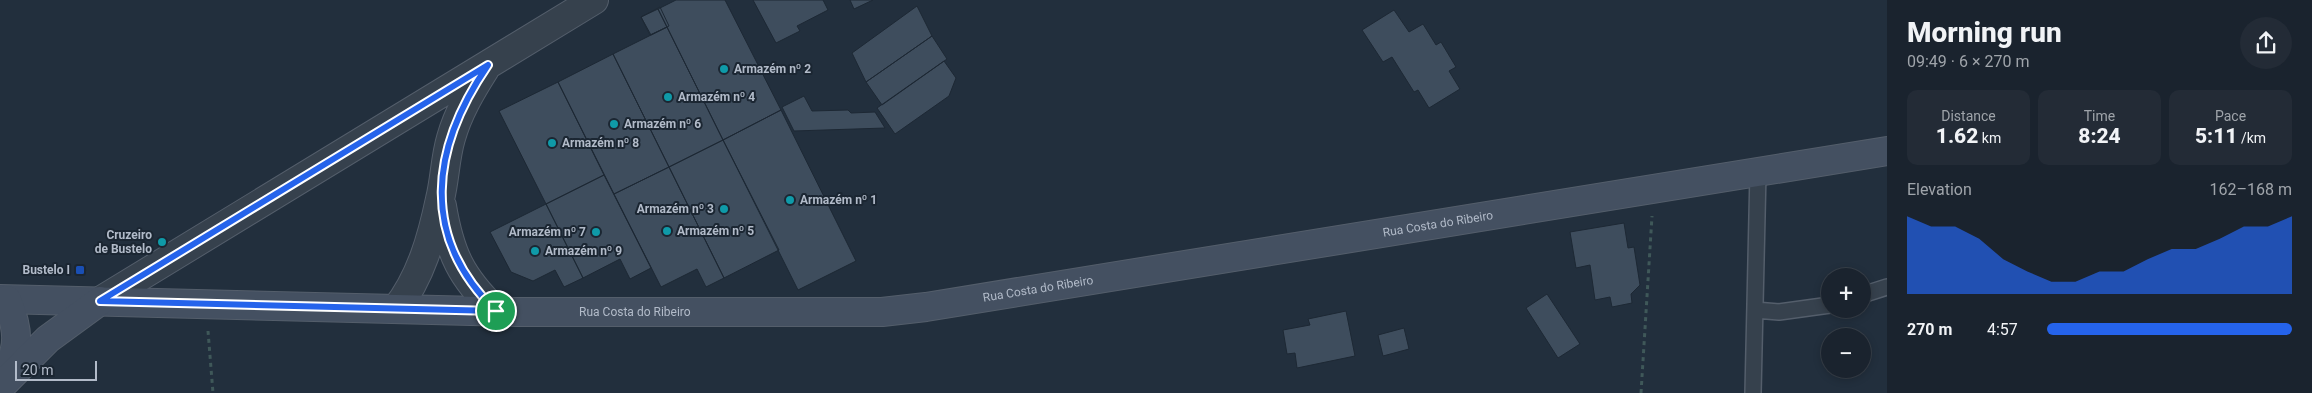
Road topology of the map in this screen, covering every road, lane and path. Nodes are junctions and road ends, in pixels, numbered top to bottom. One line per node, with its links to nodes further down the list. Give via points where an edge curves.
1 (594, 0): 2 (street)
2 (488, 65): 6 (street, via 456,122); 10 (street)
3 (1887, 151): 4 (main road, Rua Costa do Ribeiro)
4 (1758, 172): 5 (main road, Rua Costa do Ribeiro); 14 (lane)
5 (1654, 188): 15 (main road, Rua Costa do Ribeiro, via 906,310 861,313); 18 (path)
6 (441, 198): 13 (street, via 412,289); 15 (street, via 448,240 456,259 466,277)
7 (1887, 287): 8 (lane)
8 (1871, 292)
9 (4, 300): 10 (main road, Rua Costa do Ribeiro); 16 (main road, via 17,329 18,341)
10 (100, 301): 11 (main road, Rua Costa do Ribeiro); 16 (main road, via 48,339)
11 (193, 303): 13 (main road, Rua Costa do Ribeiro); 17 (path)
12 (1821, 306): 14 (lane, via 1779,312)
13 (396, 308): 15 (main road, Rua Costa do Ribeiro)
14 (1755, 310): 19 (lane)
15 (496, 311)
16 (0, 387)
17 (213, 393)
18 (1642, 393)
19 (1753, 393)

